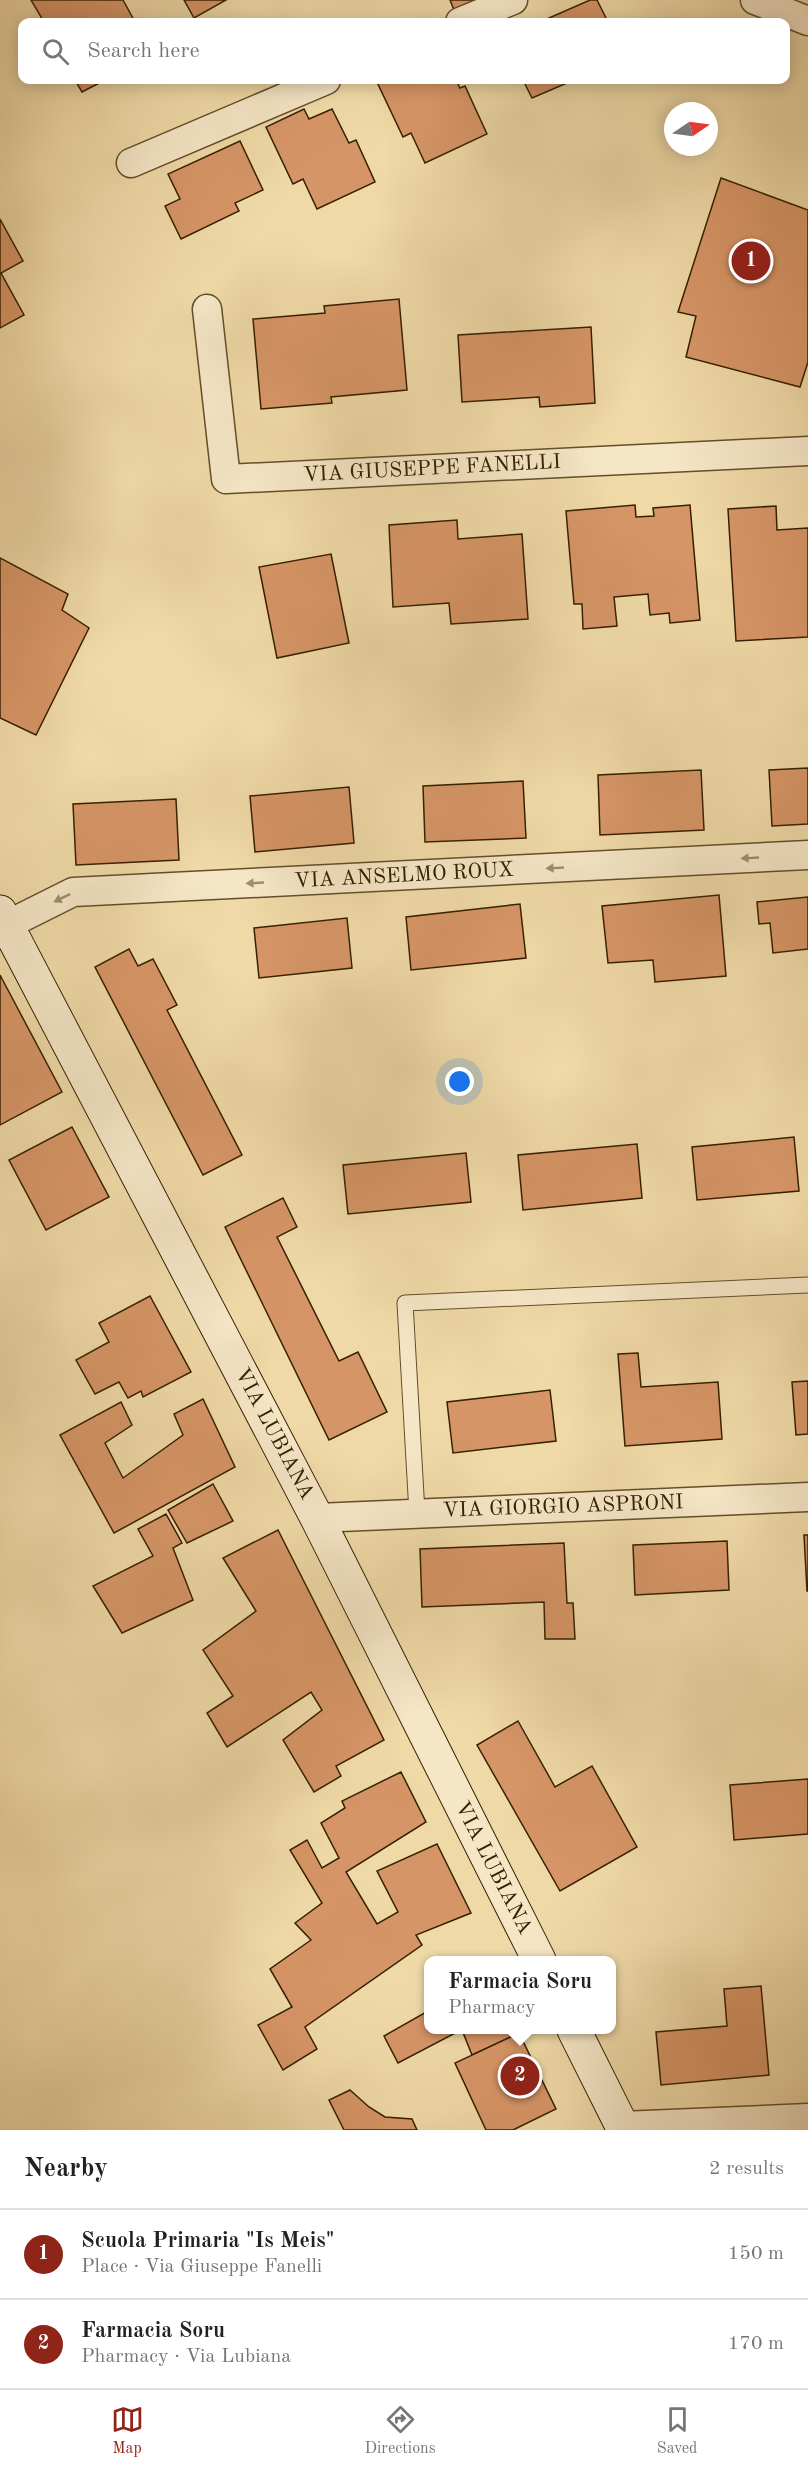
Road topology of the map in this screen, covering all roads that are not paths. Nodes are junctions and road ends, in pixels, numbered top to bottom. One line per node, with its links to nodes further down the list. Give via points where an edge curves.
1 (513, 0): 3 (street)
2 (754, 0): 4 (street)
3 (470, 18)
4 (808, 21)
5 (317, 84): 6 (street)
6 (131, 163)
7 (207, 309): 8 (street, VIA GIUSEPPE FANELLI, via 226,478)
8 (808, 451)
9 (808, 855): 10 (street, VIA ANSELMO ROUX, one-way to 10, via 73,892)
10 (4, 918): 14 (street, VIA LUBIANA)
11 (808, 1285): 13 (lane, via 405,1303)
12 (808, 1497): 13 (street, VIA GIORGIO ASPRONI)
13 (417, 1514): 14 (street, VIA GIORGIO ASPRONI)
14 (317, 1518): 15 (street, VIA LUBIANA)
15 (537, 1956)
16 (576, 2034): 18 (street)
17 (808, 2118): 18 (street)
18 (623, 2128)

